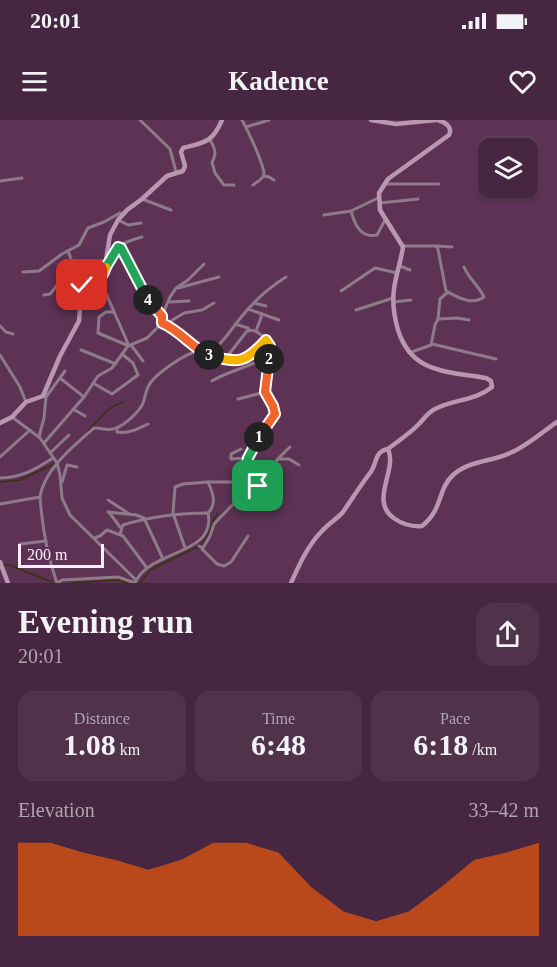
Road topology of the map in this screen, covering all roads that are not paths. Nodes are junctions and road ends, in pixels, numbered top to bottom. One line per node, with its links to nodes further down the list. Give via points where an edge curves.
1 (140, 120): 9 (street, via 170,149)
2 (222, 120): 8 (street)
3 (242, 120): 7 (street)
4 (269, 120): 7 (street)
5 (371, 120): 6 (street, via 396,124)
6 (441, 120): 14 (street, via 450,129 446,138)
7 (246, 127): 10 (street)
8 (210, 140): 9 (street, via 183,148 185,166 183,171); 16 (street, via 215,147 215,173 224,185)
9 (176, 172): 18 (street)
10 (263, 176): 12 (street); 17 (street)
11 (22, 178): 13 (street)
12 (274, 180)
13 (0, 181)
14 (384, 184): 15 (street); 20 (street)
15 (439, 184)
16 (234, 185)
17 (254, 185)
18 (142, 199): 21 (street); 23 (street)
19 (418, 199): 20 (street)
20 (379, 200): 22 (street); 26 (street)
21 (171, 210)
22 (351, 211): 24 (street); 26 (street, via 358,230 367,235 380,233)
23 (122, 214): 25 (street); 33 (street, via 87,228 81,243)
24 (324, 215)
25 (118, 220): 27 (street, via 128,225); 34 (street, via 110,235)
26 (385, 220): 29 (street)
27 (141, 223)
28 (142, 237): 31 (street)
29 (403, 246): 30 (street); 36 (street)
30 (436, 246): 32 (street); 49 (street)
31 (118, 247): 38 (street); 67 (street, via 144,296)
32 (452, 247)
33 (68, 250): 39 (street); 41 (street, via 39,271)
34 (106, 260): 38 (street); 39 (street)
35 (204, 264): 46 (street)
36 (399, 266): 40 (street); 42 (street)
37 (464, 267): 49 (street, via 484,297 479,301 462,300)
38 (105, 268): 45 (street, via 101,278)
39 (75, 269): 50 (street, via 62,277 50,294)
40 (410, 270)
41 (22, 272)
42 (397, 273): 48 (street, via 375,268); 54 (street)
43 (219, 277): 46 (street)
44 (286, 277): 60 (street)
45 (88, 287): 52 (street, via 75,288); 96 (street, via 80,299 79,321)
46 (176, 288): 58 (street)
47 (105, 291): 65 (street)
48 (341, 291)
49 (448, 292): 68 (street, via 440,299)
50 (44, 295)
51 (401, 295): 57 (street)
52 (69, 297)
53 (208, 300): 62 (street)
54 (393, 300): 57 (street); 64 (street); 82 (street, via 394,317)
55 (411, 300): 57 (street)
56 (189, 301): 58 (street)
57 (401, 301)
58 (169, 302): 67 (street)
59 (214, 303): 62 (street)
60 (254, 303): 61 (street); 63 (street)
61 (266, 306)
62 (208, 307): 71 (street, via 184,313)
63 (248, 309): 66 (street); 72 (street)
64 (356, 310)
65 (114, 312): 79 (street); 79 (street, via 99,317 98,333)
66 (261, 313): 69 (street); 75 (street)
67 (162, 316): 71 (street)
68 (438, 319): 70 (street); 78 (street)
69 (279, 320)
70 (469, 320)
71 (164, 324): 79 (street); 81 (street, via 191,341)
72 (236, 324): 74 (street); 84 (street)
73 (0, 326): 76 (street)
74 (249, 330): 75 (street); 87 (street)
75 (255, 331): 77 (street)
76 (13, 334)
77 (266, 340): 86 (street); 87 (street, via 247,359)
78 (432, 344): 82 (street); 88 (street)
79 (130, 345): 83 (street); 89 (street)
80 (81, 350): 90 (street)
81 (199, 351): 84 (street); 106 (street, via 186,355 150,383 140,409)
82 (408, 353): 113 (street, via 436,370 486,378 492,387 483,394 447,402 433,410)
83 (122, 354): 90 (street); 94 (street, via 133,363 138,375 112,394)
84 (208, 355): 87 (street)
85 (0, 356): 99 (street)
86 (269, 356): 93 (street); 95 (street)
87 (226, 358)
88 (496, 359)
89 (143, 361)
90 (116, 364): 94 (street)
91 (65, 371): 92 (street)
92 (60, 378): 96 (street); 97 (street)
93 (212, 381)
94 (93, 383): 97 (street)
95 (265, 392): 98 (street); 117 (street, via 275,414)
96 (44, 397): 99 (street); 109 (street)
97 (84, 397): 100 (street)
98 (237, 399)
99 (26, 402): 102 (street)
100 (73, 409): 101 (street); 110 (street)
101 (86, 416)
102 (12, 417): 104 (street); 107 (street)
103 (557, 422): 113 (street, via 509,454 482,460 454,475 435,514 422,526 403,523 392,517 385,506)
104 (0, 423)
105 (148, 424): 106 (street, via 119,434)
106 (117, 428): 119 (street, via 94,428)
107 (30, 429): 109 (street); 115 (street)
108 (69, 435): 114 (street)
109 (39, 437): 110 (street)
110 (44, 443): 114 (street)
111 (290, 447): 118 (street)
112 (241, 449): 117 (street, via 231,454 231,459)
113 (388, 449): 148 (street, via 379,452 372,471 341,514 309,546)
114 (50, 453): 116 (street)
115 (0, 457)
116 (53, 458): 119 (street); 122 (street, via 34,471)
117 (248, 458): 124 (street)
118 (278, 459): 120 (street, via 289,459); 126 (street, via 254,490)
119 (57, 463): 125 (street); 127 (street)
120 (299, 465)
121 (77, 467): 125 (street, via 67,465)
122 (0, 478)
123 (208, 482): 124 (street); 130 (street, via 176,486); 131 (street, via 213,506)
124 (243, 482): 126 (street)
125 (61, 483): 137 (street, via 62,498 70,515)
126 (240, 496): 140 (street, via 214,524 203,548)
127 (40, 497): 129 (street); 138 (street)
128 (108, 500): 132 (street)
129 (0, 504)
130 (173, 513): 131 (street); 133 (street); 141 (street)
131 (208, 513): 140 (street, via 209,524)
132 (130, 514): 133 (street); 134 (street, via 108,512)
133 (144, 518): 134 (street); 142 (street)
134 (120, 527): 135 (street)
135 (120, 534): 137 (street, via 107,530); 144 (street)
136 (248, 536): 140 (street, via 224,566)
137 (93, 538): 145 (street)
138 (46, 541): 139 (street); 147 (street)
139 (20, 544)
140 (198, 545): 141 (street)
141 (185, 548): 142 (street)
142 (163, 559): 144 (street)
143 (1, 564): 146 (street)
144 (147, 568): 145 (street)
145 (136, 582): 147 (street, via 118,577)
146 (12, 583)
147 (57, 583)
148 (291, 583)

